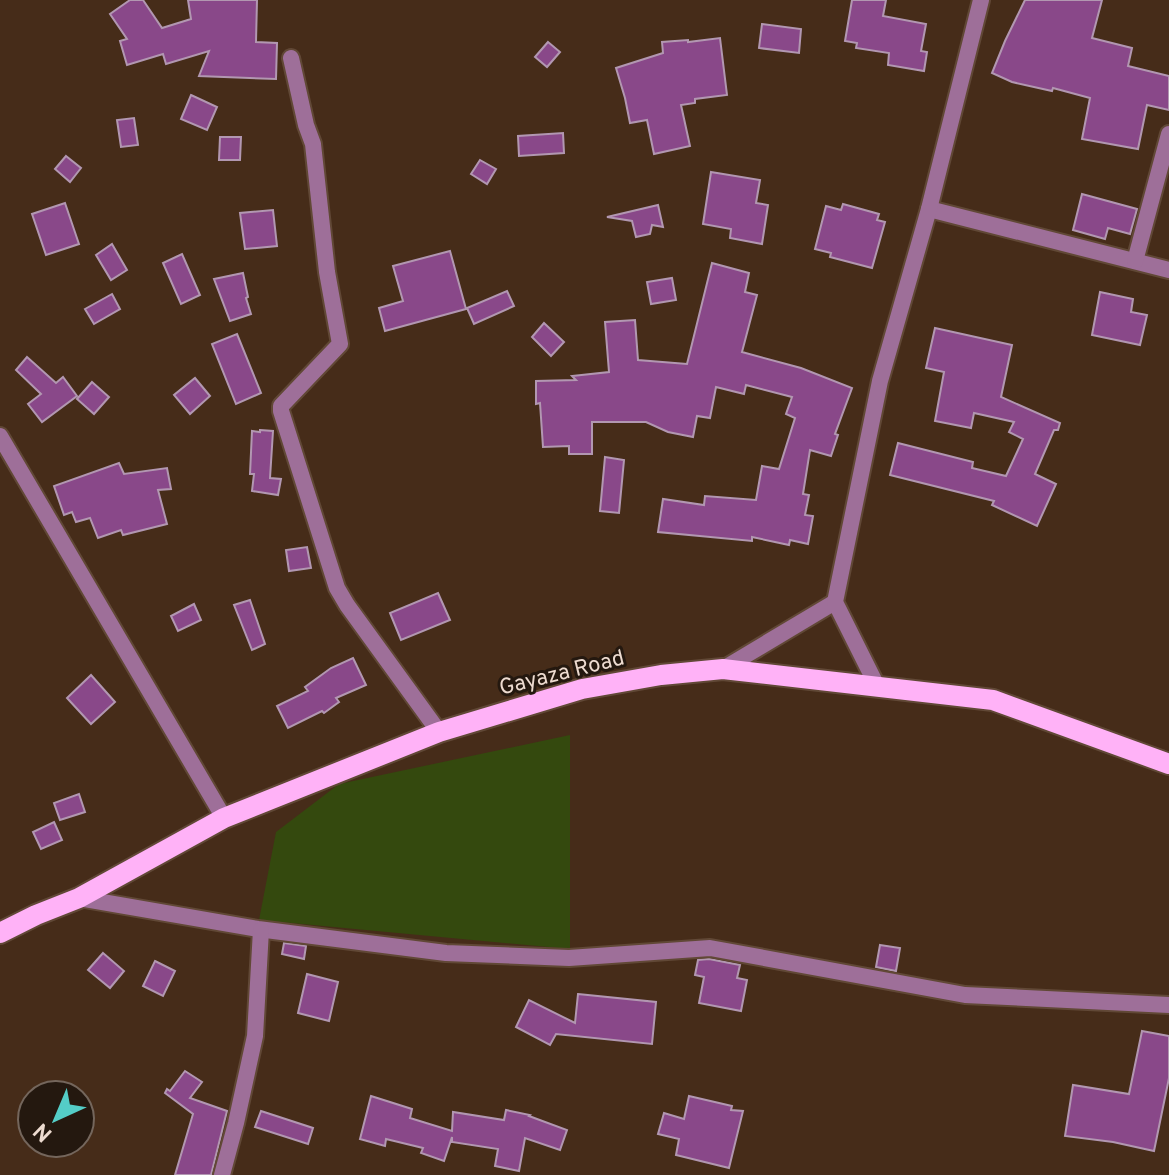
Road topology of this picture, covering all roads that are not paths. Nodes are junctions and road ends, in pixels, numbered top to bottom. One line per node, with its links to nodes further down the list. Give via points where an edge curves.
1 (981, 0): 4 (street)
2 (291, 58): 11 (street, via 313,144 340,344 281,411 337,588)
3 (1169, 134): 5 (street)
4 (929, 209): 5 (street); 8 (street, via 880,381)
5 (1135, 261): 6 (street)
6 (1169, 270)
7 (0, 436): 13 (street)
8 (835, 602): 9 (street); 10 (street)
9 (723, 669): 10 (main road, Gayaza Road); 11 (main road, Gayaza Road, via 582,689)
10 (877, 686): 12 (main road, Gayaza Road, via 993,700)
11 (439, 732): 13 (main road, Gayaza Road)
12 (1169, 764)
13 (224, 818): 14 (main road, Gayaza Road)
14 (79, 898): 15 (main road, Gayaza Road); 16 (street)
15 (4, 928)
16 (261, 930): 17 (street, via 446,953 569,958 710,948 965,995); 18 (street, via 255,1036)
17 (1169, 1005)
18 (222, 1175)

